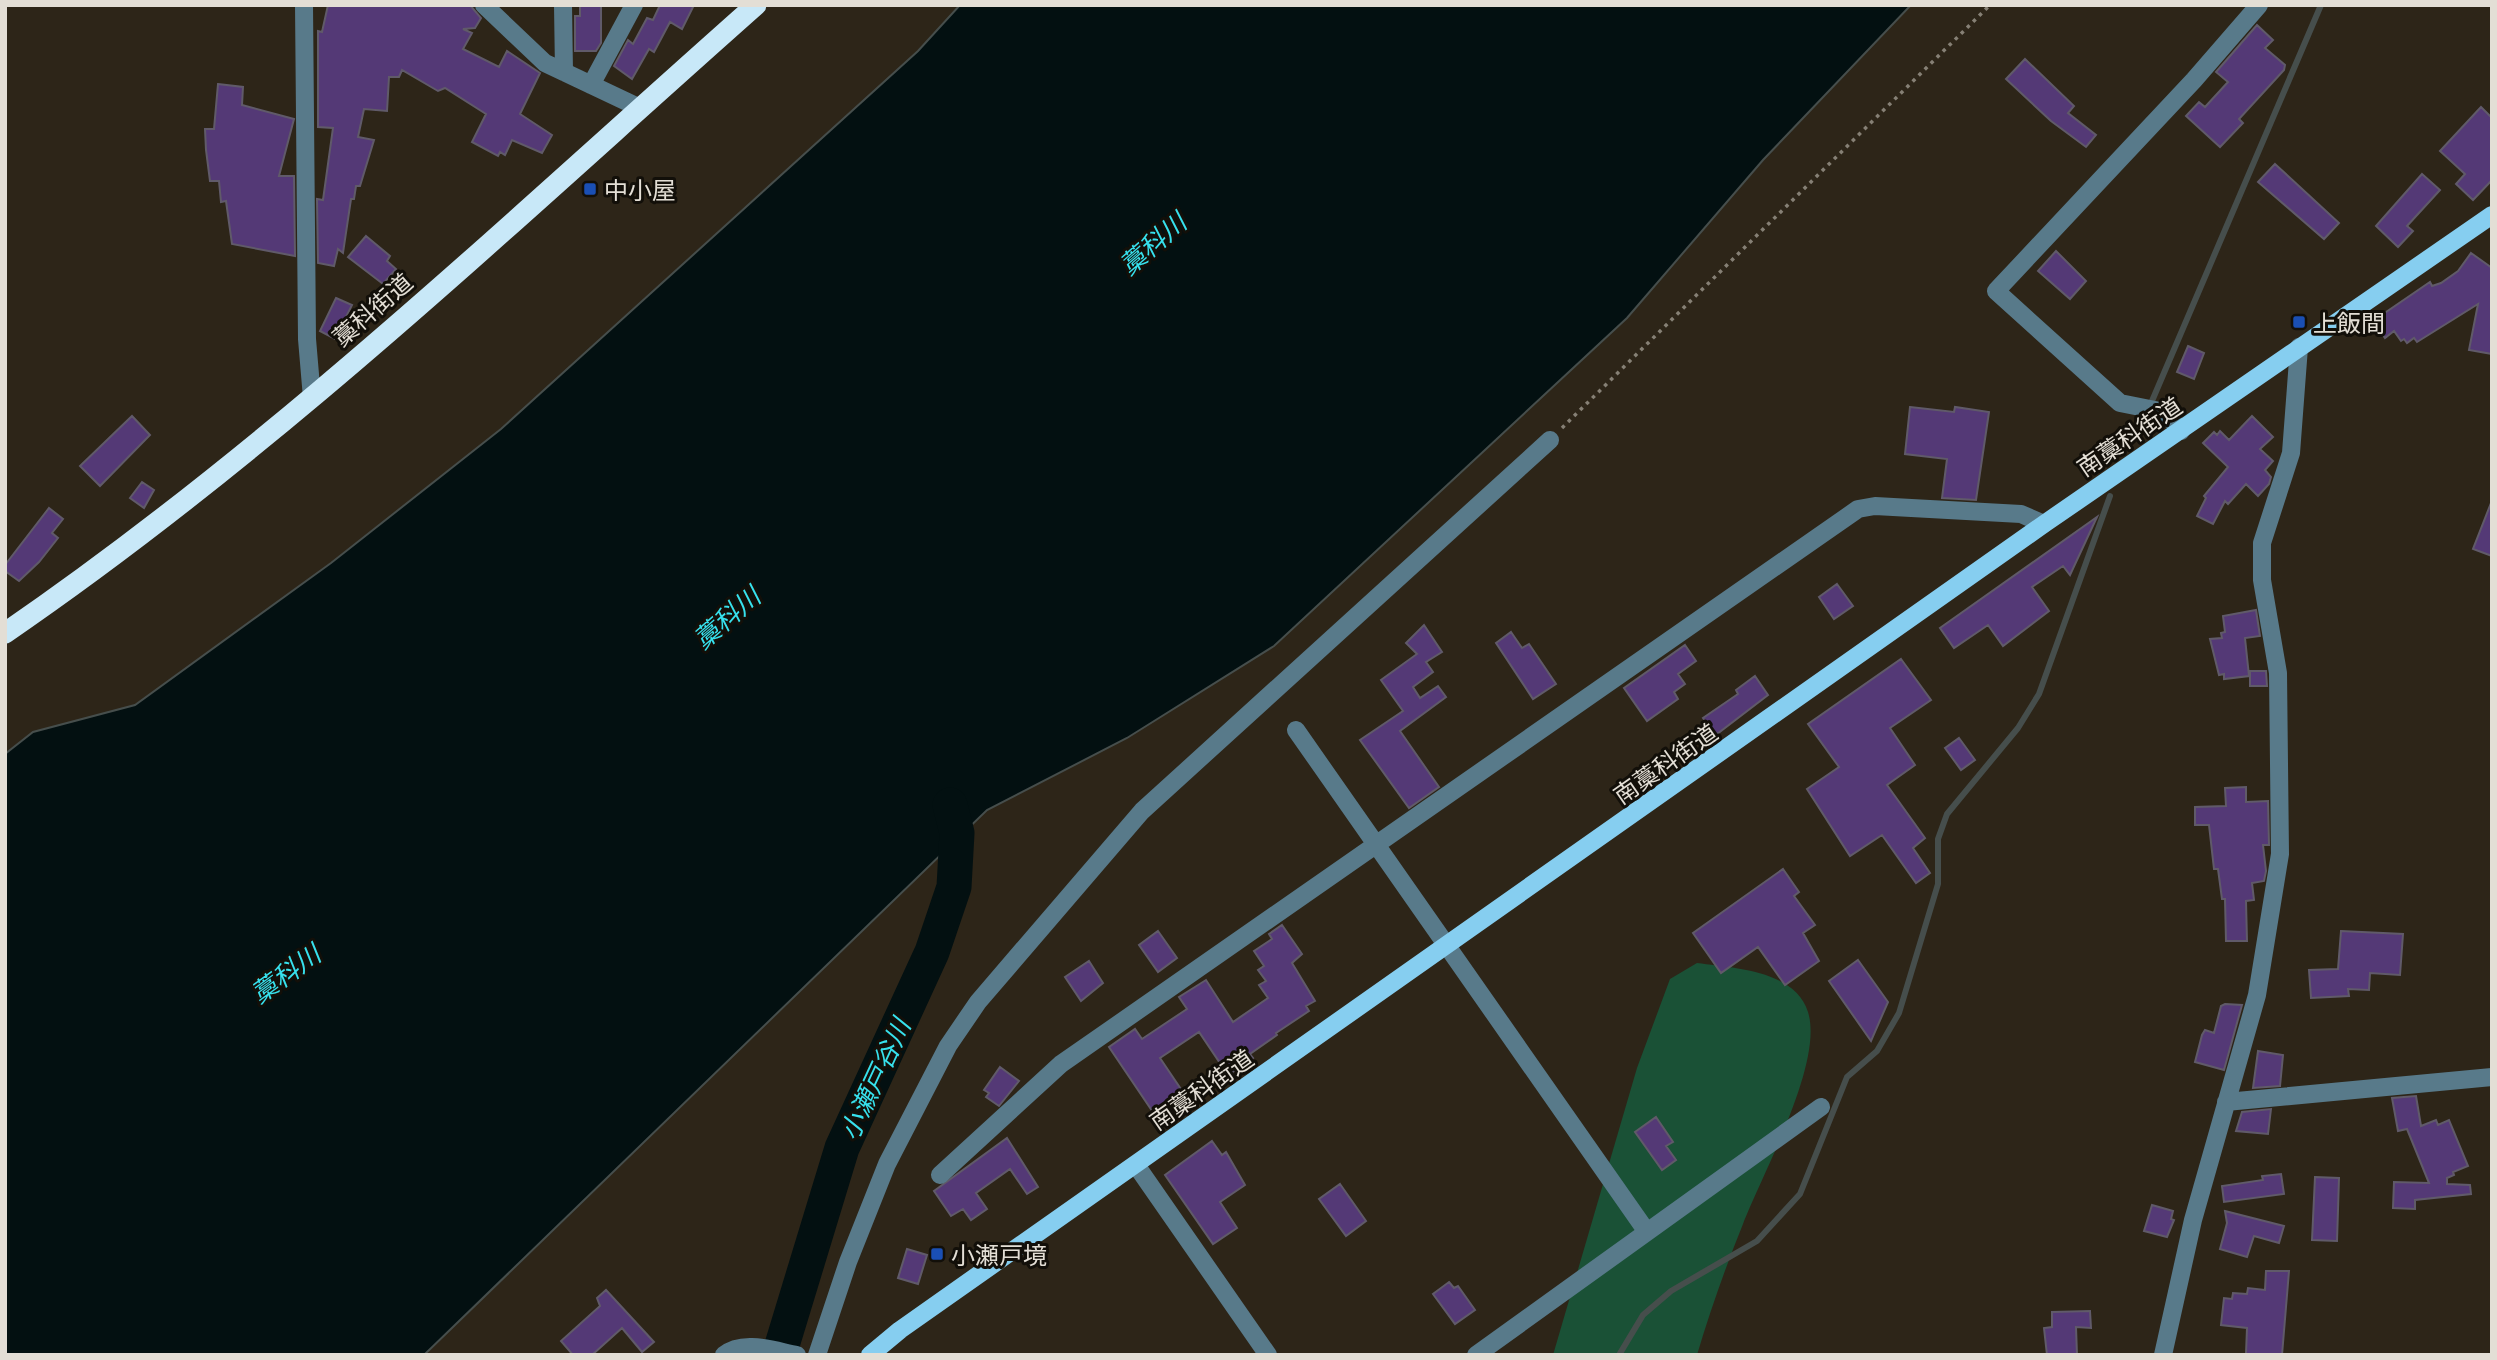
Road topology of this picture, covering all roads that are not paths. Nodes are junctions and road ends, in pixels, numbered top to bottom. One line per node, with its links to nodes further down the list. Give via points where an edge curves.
1 (304, 5): 12 (street, via 307,339)
2 (484, 5): 7 (street, via 545,62)
3 (563, 5): 7 (street)
4 (634, 5): 8 (street)
5 (756, 5): 9 (highway, 藁科街道)
6 (2259, 5): 13 (street, via 1996,291 2119,403 2165,412)
7 (564, 72): 8 (street)
8 (591, 85): 9 (street)
9 (640, 108): 12 (highway, 藁科街道)
10 (2492, 215): 11 (main road, 南藁科街道)
11 (2299, 346): 13 (main road, 南藁科街道); 21 (street, via 2291,453 2262,543 2262,580 2278,673 2280,855 2257,995)
12 (312, 398): 16 (highway, 藁科街道, via 174,510)
13 (2181, 430): 15 (main road, 南藁科街道)
14 (1550, 440): 28 (street, via 1142,811 978,1002 948,1046 887,1164)
15 (2044, 524): 18 (street, via 2021,514 1875,506 1858,509); 19 (main road, 南藁科街道)
16 (5, 633)
17 (1296, 730): 18 (street)
18 (1375, 843): 19 (street); 24 (street, via 1060,1064)
19 (1447, 946): 23 (main road, 南藁科街道); 25 (street)
20 (2492, 1077): 21 (street)
21 (2227, 1102): 32 (street, via 2193,1220)
22 (1821, 1107): 25 (street)
23 (1136, 1165): 29 (main road, 南藁科街道); 30 (street)
24 (940, 1175)
25 (1647, 1232): 31 (street)
26 (724, 1355): 27 (street, via 733,1348 748,1347)
27 (797, 1355)
28 (817, 1355)
29 (870, 1355)
30 (1268, 1355)
31 (1476, 1355)
32 (2163, 1355)

